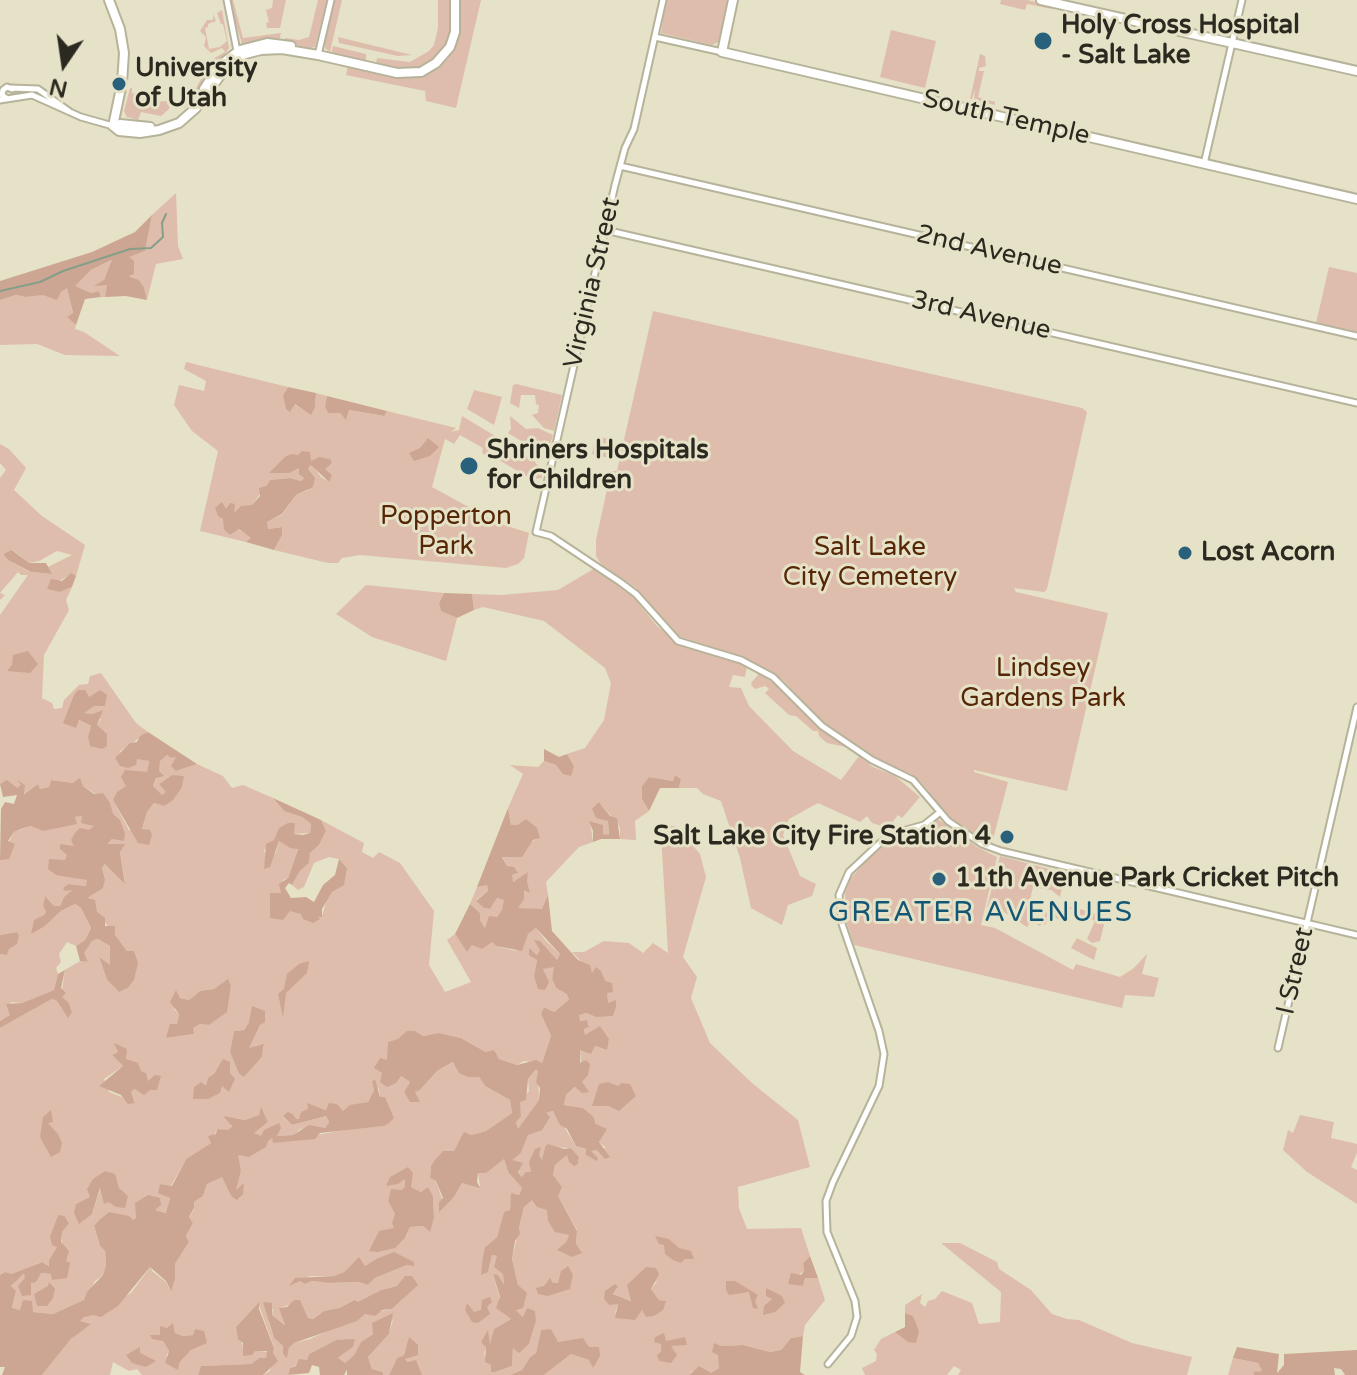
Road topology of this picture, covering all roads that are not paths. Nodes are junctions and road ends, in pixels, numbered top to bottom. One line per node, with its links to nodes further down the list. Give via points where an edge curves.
1 (109, 0): 20 (main road, via 124,53)
2 (227, 0): 14 (street)
3 (331, 0): 16 (street)
4 (455, 0): 16 (main road, via 450,47 421,72 397,73)
5 (663, 0): 11 (street, Virginia Street)
6 (733, 0): 15 (main road)
7 (1041, 0): 10 (main road)
8 (1062, 0): 10 (main road)
9 (1242, 0): 12 (street)
10 (1079, 7): 12 (main road)
11 (655, 37): 15 (street, South Temple); 22 (street, Virginia Street)
12 (1232, 42): 17 (main road); 21 (street)
13 (265, 49): 14 (main road); 16 (main road); 18 (main road, via 240,57)
14 (237, 51): 16 (main road, via 271,43); 18 (main road); 20 (main road, via 178,119 150,127)
15 (722, 52): 21 (main road, South Temple)
16 (318, 55)
17 (1357, 71)
18 (220, 73): 20 (main road, via 179,123 140,133)
19 (6, 94): 20 (street, via 35,96)
20 (113, 126)
21 (1204, 164): 23 (main road, South Temple)
22 (620, 166): 24 (street, Virginia Street); 25 (street, 2nd Avenue)
23 (1357, 199)
24 (605, 230): 26 (street, 3rd Avenue); 28 (street, Virginia Street, via 536,532 636,594 678,641 741,660 773,677 822,726 913,780)
25 (1357, 336)
26 (1357, 403)
27 (1357, 707): 29 (street, I Street)
28 (939, 813): 29 (street, via 1001,851); 32 (street, via 880,843 849,872 839,895 840,917 884,1060 879,1086 826,1201 827,1232 857,1317 851,1336)
29 (1307, 923): 30 (street); 31 (street, I Street)
30 (1357, 935)
31 (1278, 1048)
32 (828, 1364)

